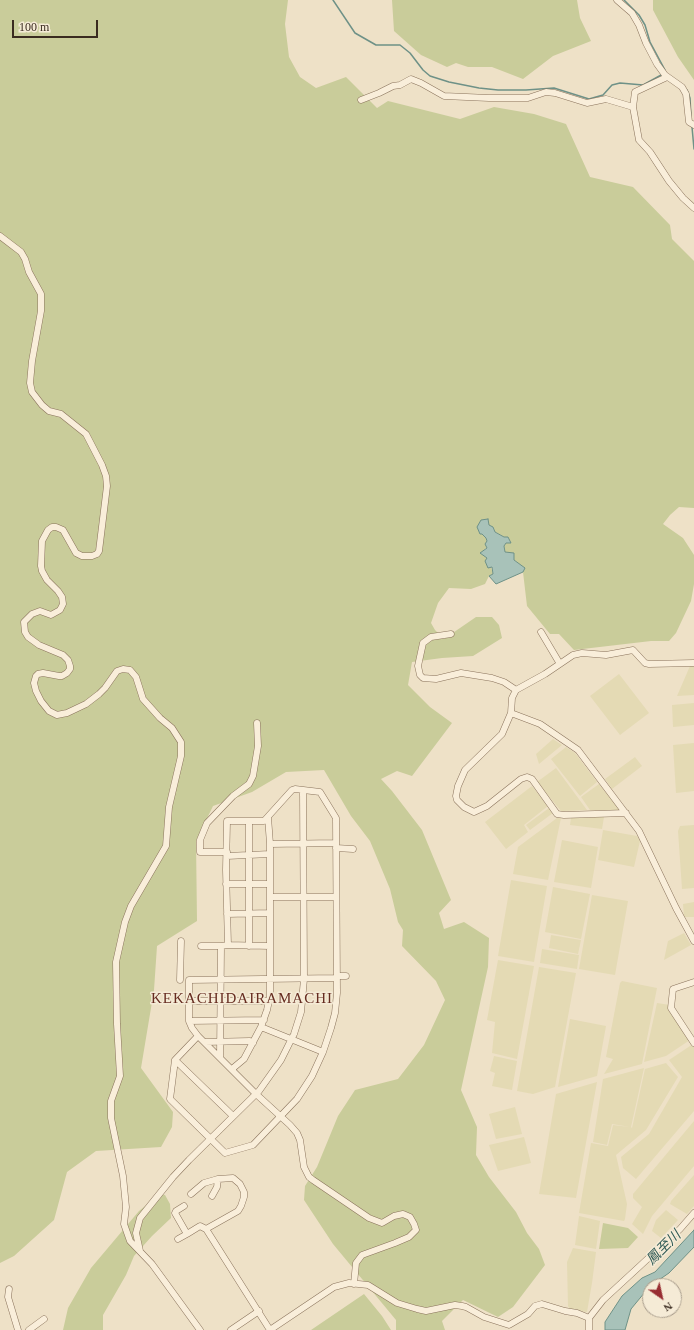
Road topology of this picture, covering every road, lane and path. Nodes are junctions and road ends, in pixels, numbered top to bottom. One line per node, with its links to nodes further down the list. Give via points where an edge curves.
1 (617, 0): 2 (street, via 632,13 657,64)
2 (665, 74): 4 (street, via 635,92); 5 (street, via 682,87 686,94)
3 (361, 100): 4 (street, via 411,79 444,96 528,98 546,92 587,103 606,99)
4 (633, 107): 6 (street, via 639,140 669,181)
5 (692, 124)
6 (694, 208)
7 (0, 236): 79 (street, via 21,252 41,294 41,311 30,382 32,392 49,411 61,414 86,434 102,465 107,486 97,554 82,556 76,553 63,530 56,527 48,530 42,541 42,571 62,597 63,604 60,610 51,615 40,611 32,614 24,622 24,632 39,645 63,655 70,663 70,669 62,676 38,674 34,683 36,692 49,712 57,715 67,713 99,694 117,671 130,670 136,677 143,699 172,728 181,742 166,846 131,906 116,962 120,1076 111,1101 111,1118 123,1176 126,1207 124,1224 130,1241)
8 (541, 632): 11 (street)
9 (451, 634): 12 (street, via 431,637 422,642 418,671 423,678 436,679 461,673 492,678)
10 (694, 663): 11 (street, via 645,664 630,649 606,655 572,655)
11 (560, 664): 12 (street)
12 (516, 690): 13 (street, via 512,698)
13 (511, 713): 16 (street, via 540,724 575,748); 16 (street, via 502,734 465,770 456,796 464,807 471,812 479,811 527,777 532,779 557,814)
14 (257, 723): 23 (street, via 258,746 253,776 249,784 233,796 207,823 200,840 200,852)
15 (303, 790): 17 (street, via 292,790); 20 (street); 21 (street, via 320,792 336,816)
16 (626, 813): 36 (street, via 639,831)
17 (268, 817): 18 (street, via 264,821); 19 (street)
18 (248, 821): 23 (street, via 227,821); 24 (street)
19 (270, 844): 20 (street); 25 (street)
20 (304, 844): 21 (street); 31 (street)
21 (336, 846): 22 (street); 30 (street)
22 (353, 849)
23 (227, 854): 24 (street); 26 (street)
24 (248, 854): 25 (street); 27 (street)
25 (270, 854): 28 (street)
26 (226, 884): 27 (street); 33 (street)
27 (249, 884): 28 (street); 34 (street)
28 (270, 884): 29 (street)
29 (270, 897): 31 (street); 32 (street)
30 (336, 897): 31 (street); 42 (street)
31 (303, 898): 45 (street)
32 (270, 913): 34 (street); 40 (street)
33 (227, 914): 34 (street); 38 (street)
34 (249, 914): 39 (street)
35 (181, 941): 47 (street)
36 (694, 941)
37 (201, 946): 38 (street)
38 (224, 946): 39 (street); 43 (street)
39 (248, 946): 40 (street)
40 (270, 946): 44 (street)
41 (346, 976): 42 (street)
42 (337, 977): 45 (street); 63 (street, via 335,1013)
43 (221, 979): 44 (street); 48 (street); 51 (street)
44 (270, 979): 45 (street); 52 (street)
45 (304, 979): 58 (street, via 301,1012)
46 (173, 980): 47 (street)
47 (180, 980): 48 (street)
48 (189, 980): 50 (street)
49 (694, 982): 61 (street, via 673,989 671,1008)
50 (189, 1001): 51 (street); 55 (street)
51 (221, 1001): 52 (street); 53 (street)
52 (269, 1001): 54 (street)
53 (221, 1020): 54 (street); 55 (street); 60 (street)
54 (264, 1020): 56 (street)
55 (189, 1021): 57 (street)
56 (261, 1028): 58 (street); 62 (street)
57 (198, 1036): 59 (street); 65 (street)
58 (292, 1040): 63 (street); 67 (street, via 270,1077)
59 (205, 1042): 60 (street); 64 (street)
60 (220, 1042): 62 (street); 64 (street)
61 (694, 1042)
62 (253, 1043): 66 (street, via 244,1059)
63 (323, 1052): 69 (street, via 297,1099)
64 (220, 1057): 66 (street)
65 (175, 1060): 68 (street); 70 (street, via 170,1099)
66 (232, 1069): 67 (street)
67 (256, 1094): 68 (street); 69 (street)
68 (233, 1116): 70 (street)
69 (281, 1116): 70 (street, via 253,1145 225,1153); 80 (street, via 299,1136 304,1167 312,1180 369,1218 382,1223 403,1214 410,1217 414,1224 416,1230 409,1237 362,1255 356,1263)
70 (211, 1138): 79 (street, via 140,1218 136,1233)
71 (218, 1179): 72 (street, via 204,1182); 73 (street, via 217,1188); 76 (street, via 233,1178 238,1181 244,1192 243,1201 238,1211)
72 (191, 1194)
73 (212, 1196)
74 (184, 1206): 77 (street, via 175,1213)
75 (694, 1213): 83 (street, via 603,1300)
76 (206, 1229): 77 (street, via 200,1226); 82 (street)
77 (187, 1234): 78 (street)
78 (178, 1239)
79 (140, 1252): 88 (street, via 152,1264)
80 (354, 1284): 82 (street, via 334,1287 270,1330); 85 (street, via 368,1285 397,1303 426,1311 455,1305 466,1307)
81 (9, 1289): 86 (street, via 8,1297)
82 (259, 1311): 89 (street)
83 (589, 1318): 85 (street, via 542,1304 535,1306); 90 (street)
84 (44, 1319): 87 (street)
85 (509, 1327)
86 (18, 1330)
87 (29, 1330)
88 (200, 1330)
89 (231, 1330)
90 (588, 1330)

